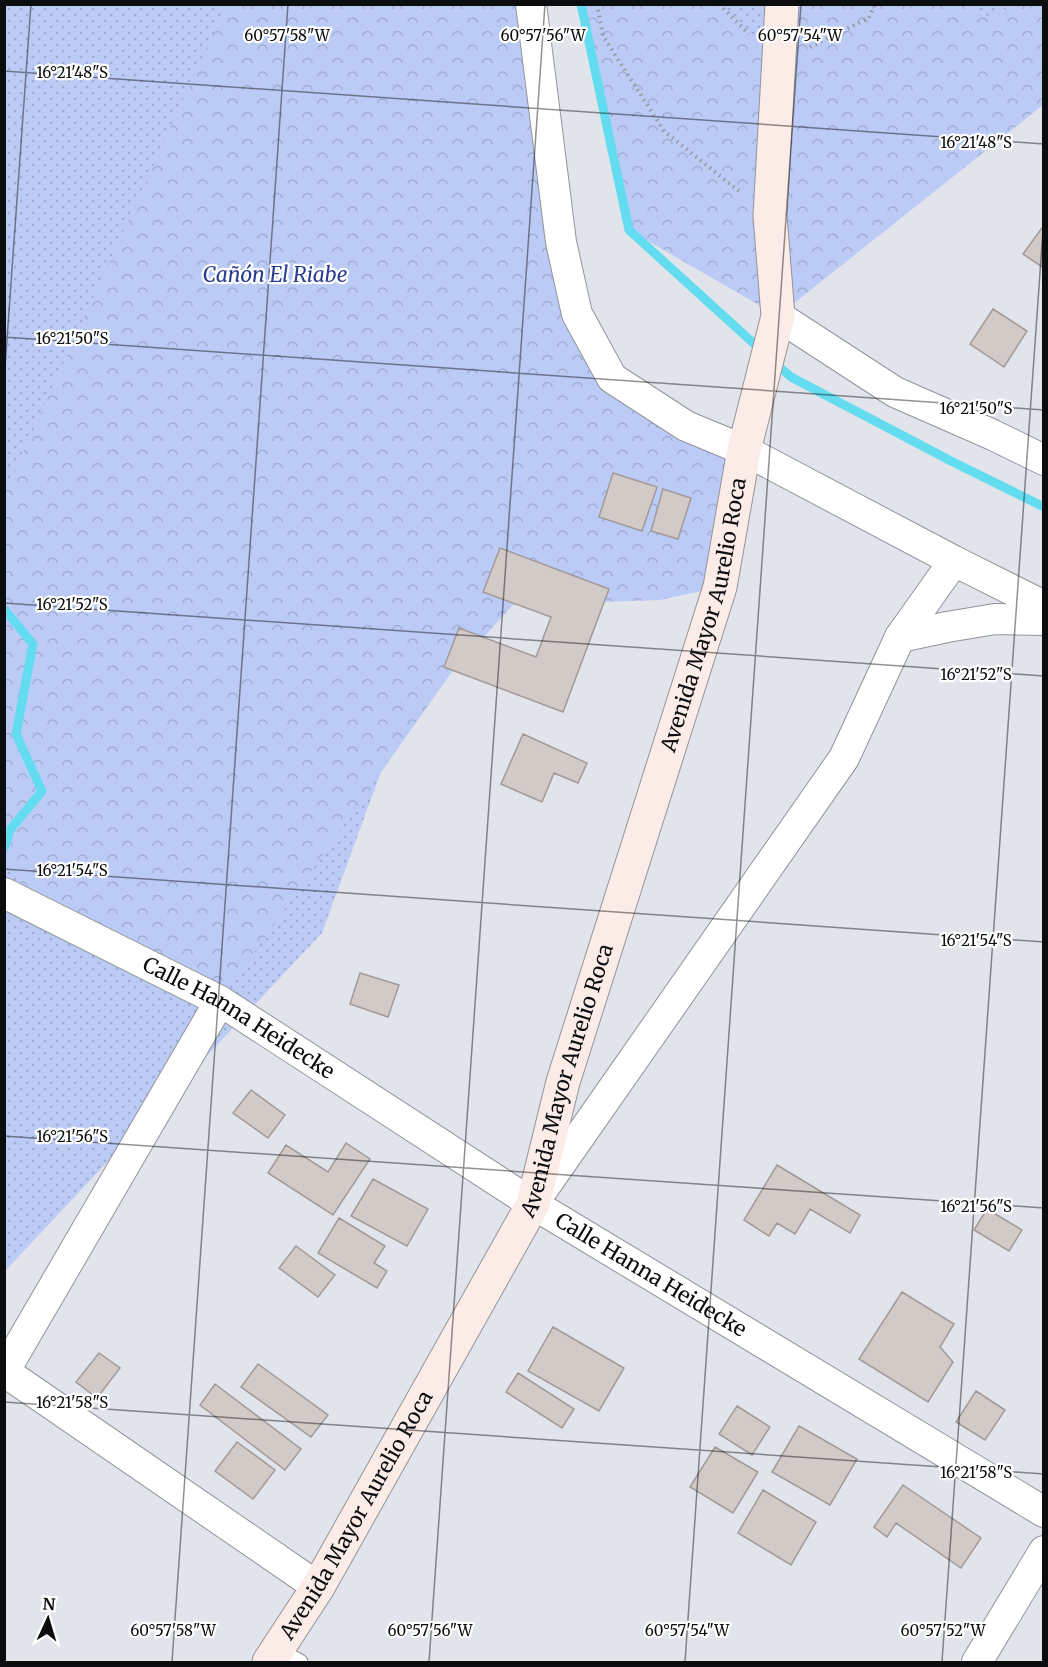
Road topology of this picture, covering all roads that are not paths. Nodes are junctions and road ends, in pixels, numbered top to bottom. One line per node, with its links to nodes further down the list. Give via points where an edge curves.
1 (531, 4): 4 (street, via 561,242 577,314 612,378 686,426)
2 (782, 4): 3 (main road, Avenida Mayor Aurelio Roca, via 770,216)
3 (774, 331): 4 (main road, Avenida Mayor Aurelio Roca); 5 (street, via 894,392)
4 (747, 439): 6 (street); 12 (main road, Avenida Mayor Aurelio Roca, via 720,587 563,1082)
5 (1044, 460)
6 (954, 561): 7 (street); 9 (street)
7 (1044, 606)
8 (1044, 620): 9 (street, via 995,619)
9 (900, 637): 12 (street, via 844,758)
10 (4, 893): 11 (street, Calle Hanna Heidecke)
11 (220, 1001): 12 (street, Calle Hanna Heidecke); 13 (street)
12 (532, 1204): 14 (street, Calle Hanna Heidecke); 16 (main road, Avenida Mayor Aurelio Roca)
13 (5, 1372): 16 (street)
14 (1044, 1512)
15 (1044, 1551): 18 (street)
16 (318, 1587): 17 (main road, Avenida Mayor Aurelio Roca)
17 (282, 1658)
18 (977, 1662)

